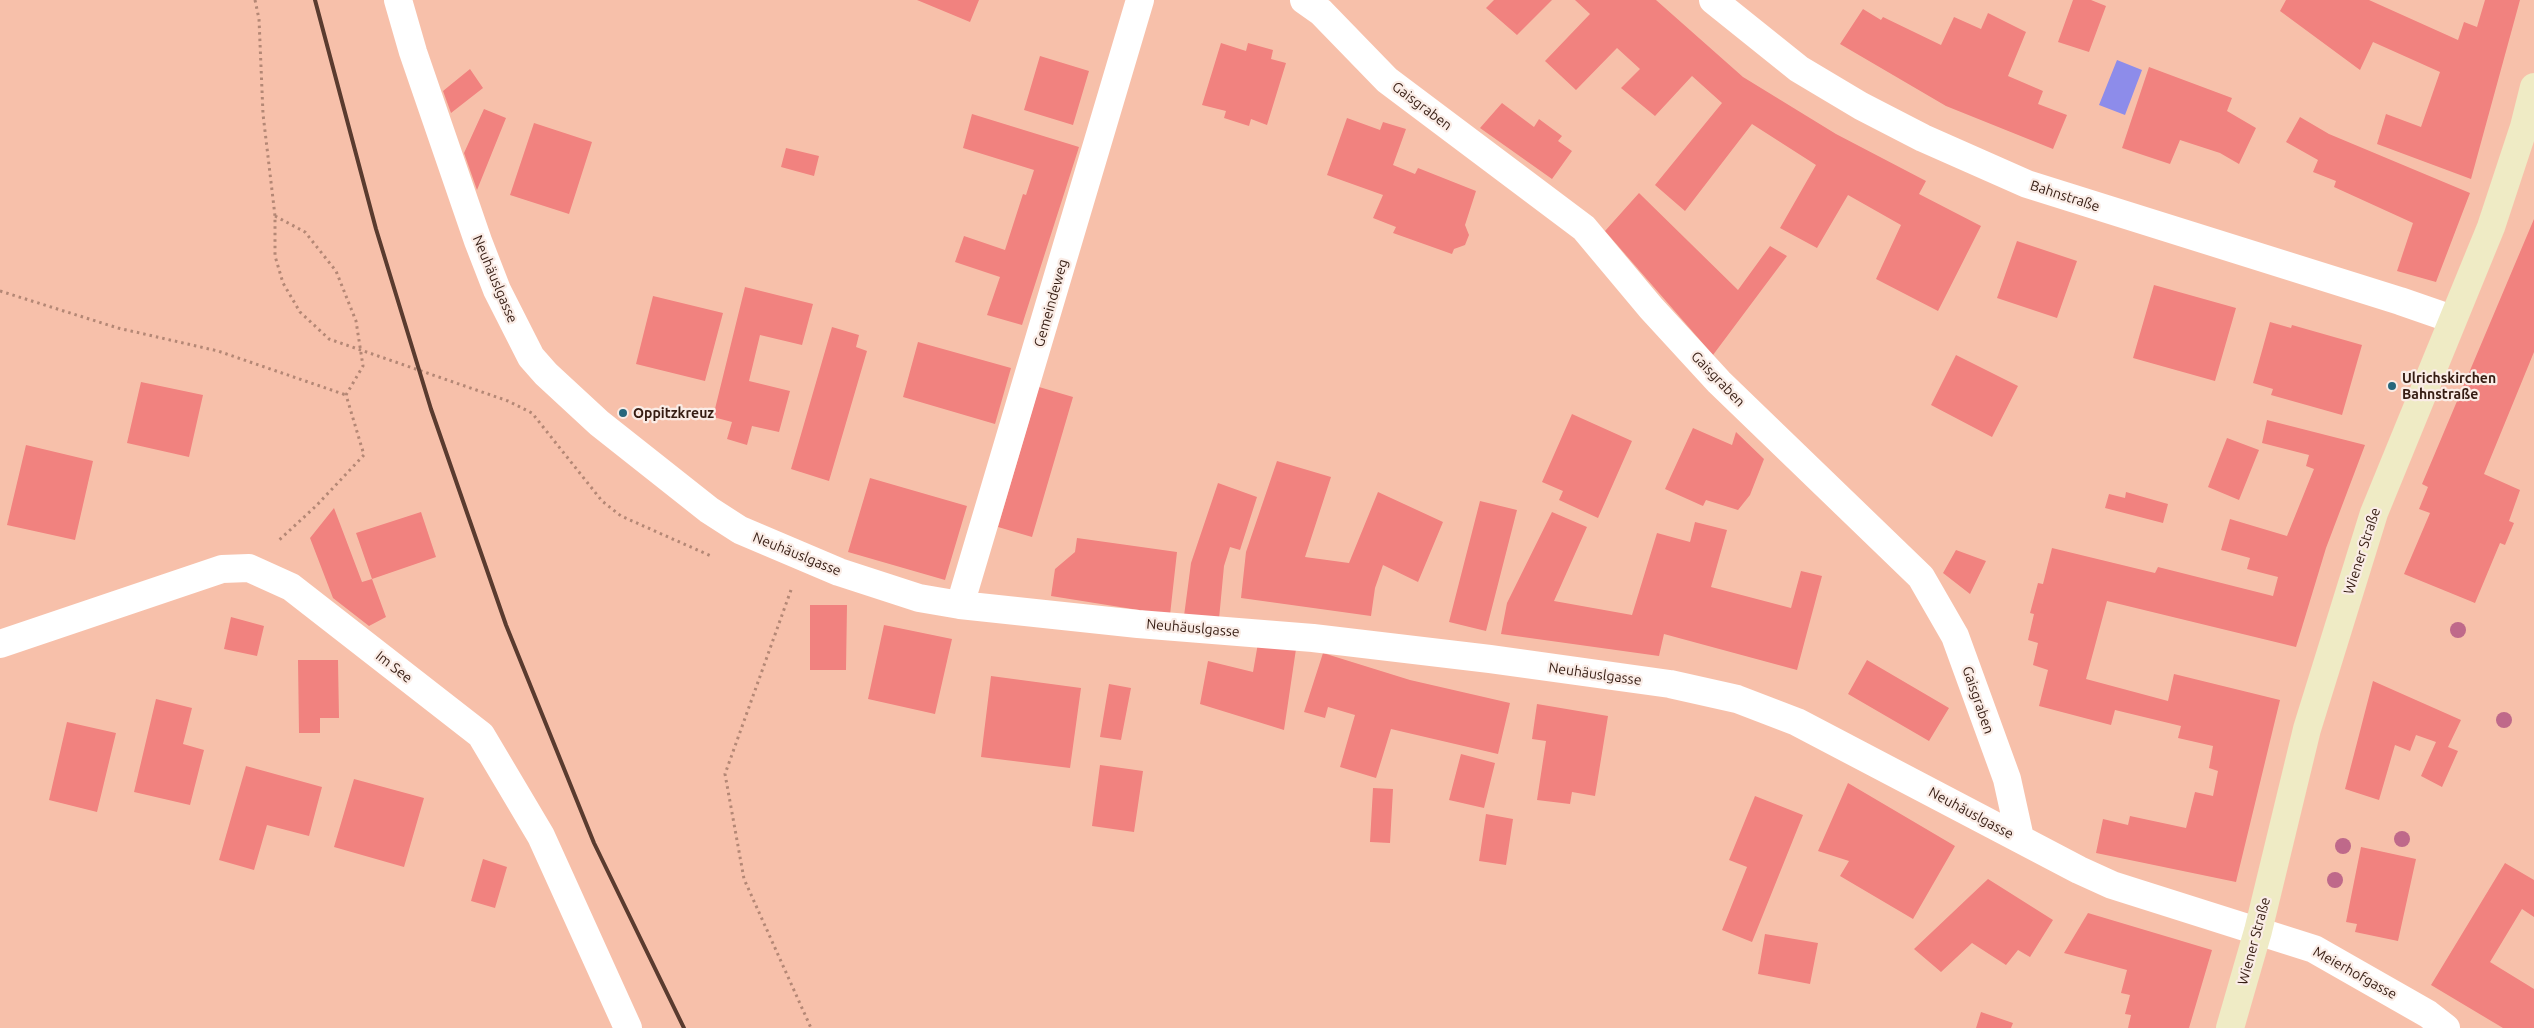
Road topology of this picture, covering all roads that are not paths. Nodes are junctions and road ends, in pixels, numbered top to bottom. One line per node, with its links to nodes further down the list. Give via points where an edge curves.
1 (398, 0): 7 (street, Neuhäuslgasse, via 413,52 497,290 531,357 546,374 599,423 740,530 839,572 919,598)
2 (1140, 0): 7 (street, Gemeindeweg)
3 (1304, 0): 9 (street, Gaisgraben, via 1321,12 1387,80 1584,228 1719,382 1921,577 1956,636 2007,779)
4 (1713, 0): 6 (street, Bahnstraße, via 1799,69 1861,106 1923,138 2027,184)
5 (2534, 87): 6 (street, Wiener Straße, via 2491,227)
6 (2452, 319): 10 (street, Wiener Straße, via 2374,513 2307,728)
7 (960, 605): 9 (street, Neuhäuslgasse, via 1313,638 1670,684 1737,699 1797,722)
8 (0, 644): 11 (street, Im See, via 222,569 249,568 291,587 481,735 541,836)
9 (2020, 838): 10 (street, Neuhäuslgasse, via 2112,885)
10 (2258, 931): 12 (street, Wiener Straße); 13 (street, Meierhofgasse, via 2314,949 2428,1014)
11 (628, 1028)
12 (2230, 1028)
13 (2446, 1028)

